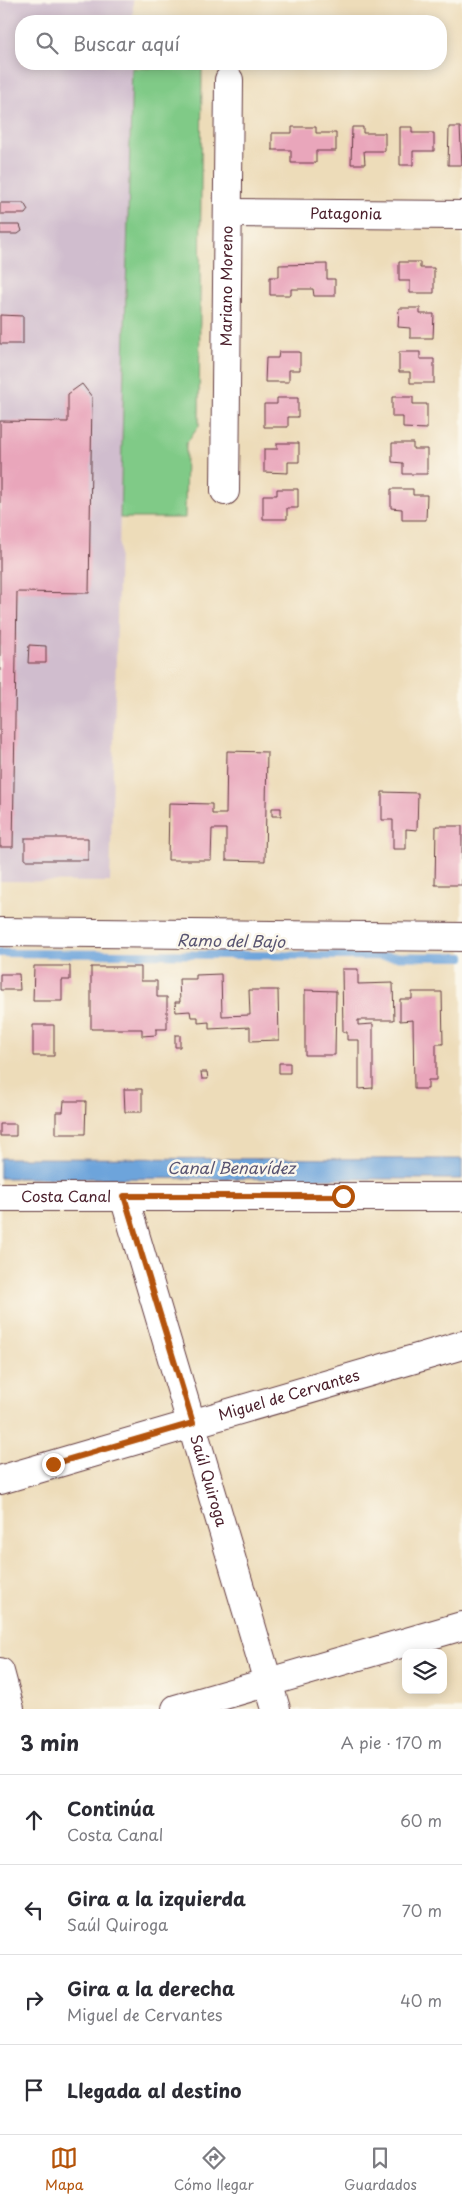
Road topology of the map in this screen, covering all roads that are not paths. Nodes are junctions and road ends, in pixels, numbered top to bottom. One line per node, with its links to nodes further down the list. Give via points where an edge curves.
1 (229, 80): 2 (street, Mariano Moreno)
2 (228, 213): 3 (street, Patagonia); 4 (street, Mariano Moreno)
3 (462, 215)
4 (225, 491)
5 (0, 932): 6 (street)
6 (462, 937)
7 (124, 1196): 8 (street, Costa Canal); 9 (street, Costa Canal); 11 (street, Saúl Quiroga)
8 (462, 1196)
9 (0, 1197)
10 (462, 1345): 11 (street, Miguel de Cervantes)
11 (193, 1423): 12 (street, Miguel de Cervantes); 15 (street, Saúl Quiroga)
12 (0, 1480)
13 (462, 1626): 15 (street)
14 (0, 1672): 16 (street)
15 (268, 1682): 17 (street); 18 (street, Saúl Quiroga)
16 (10, 1709)
17 (176, 1709)
18 (276, 1709)

